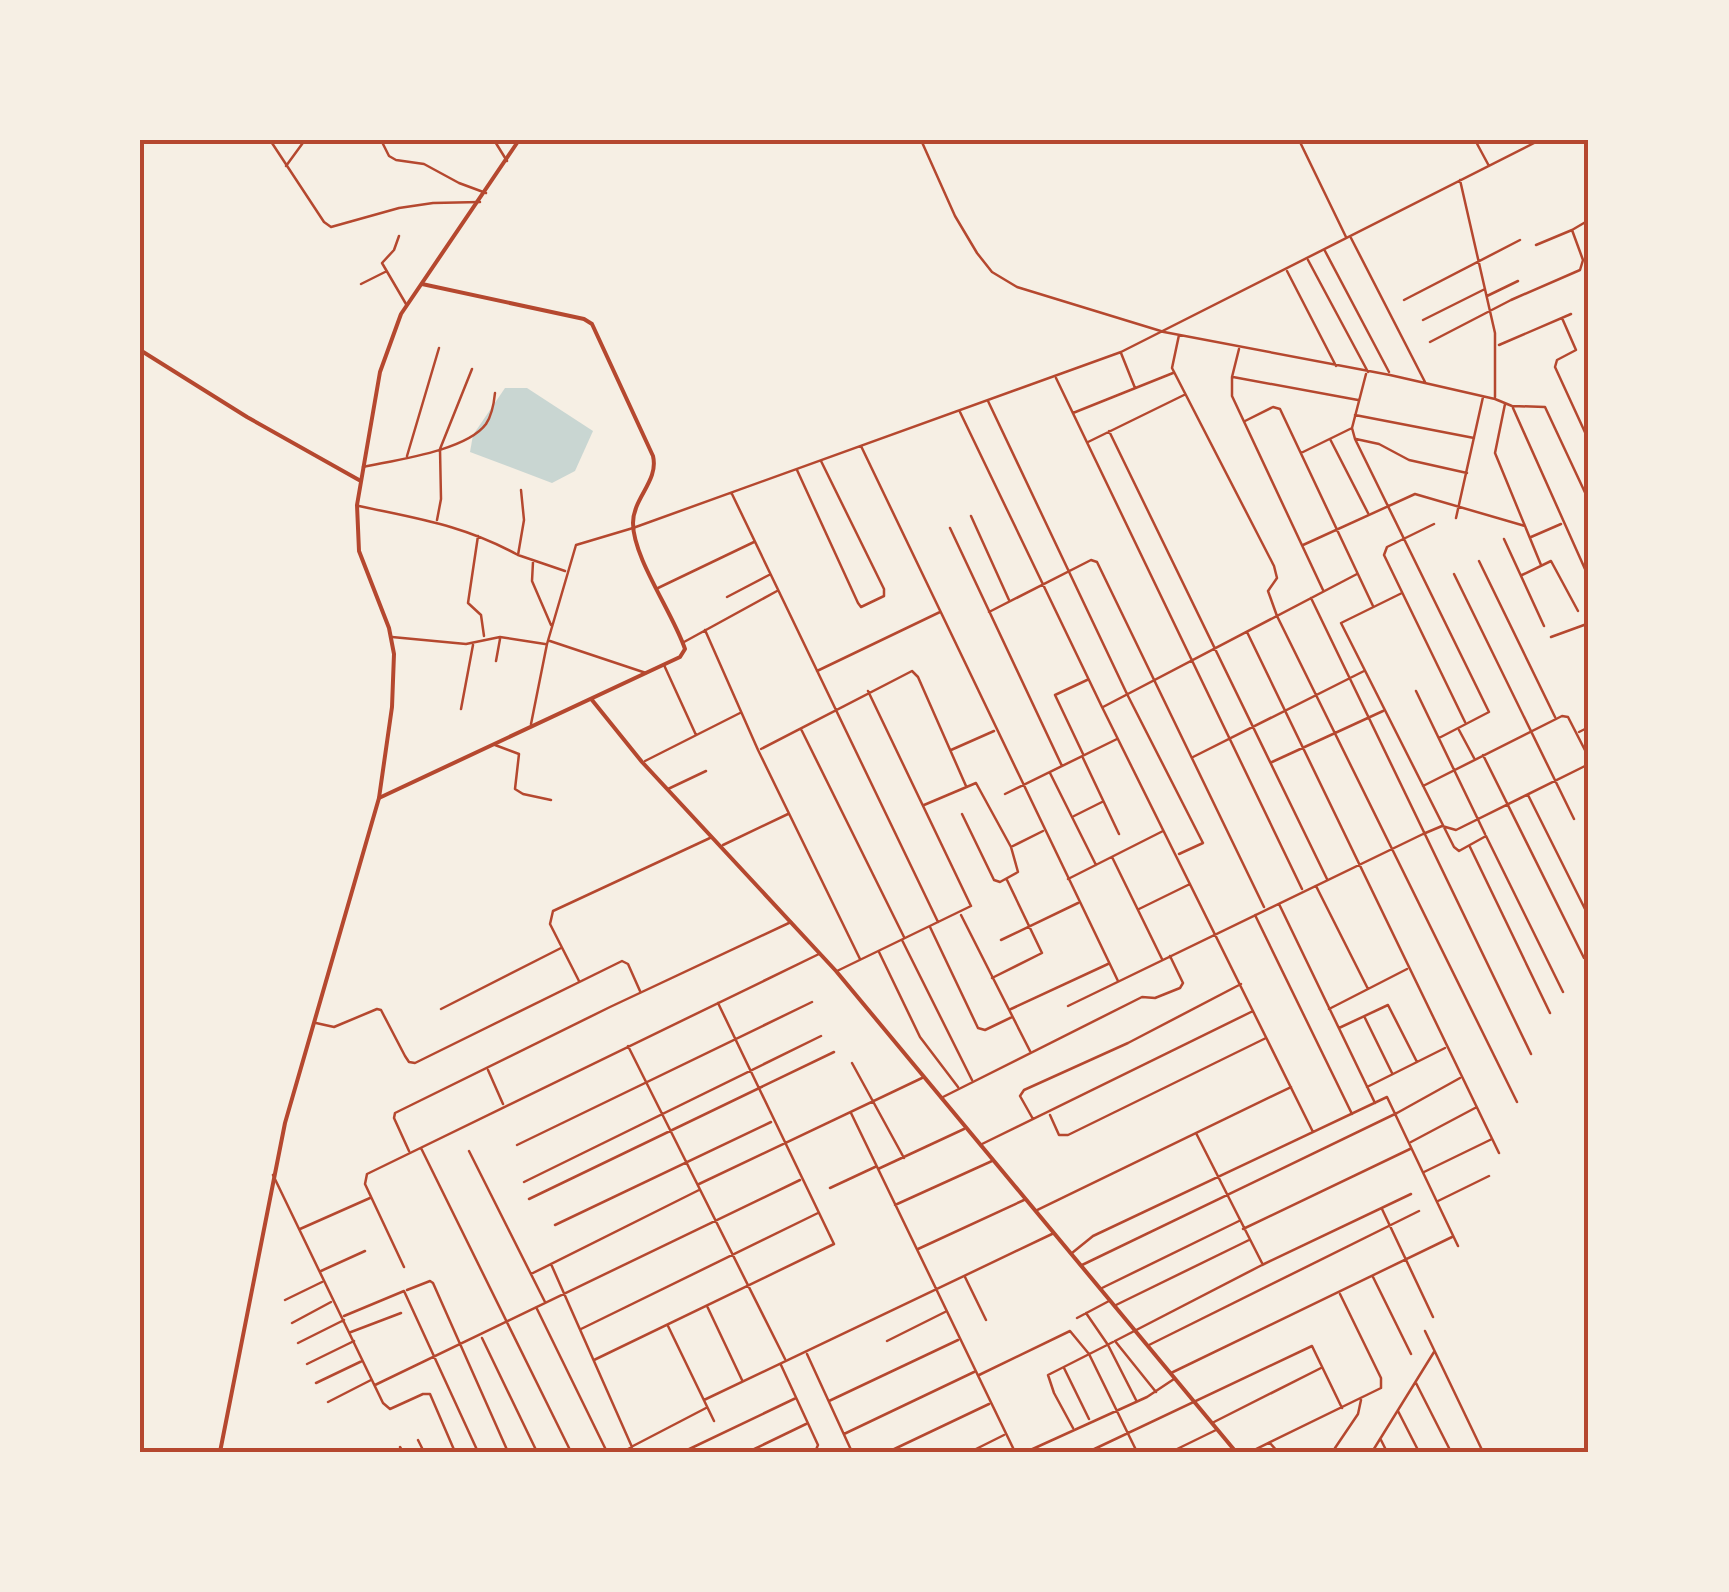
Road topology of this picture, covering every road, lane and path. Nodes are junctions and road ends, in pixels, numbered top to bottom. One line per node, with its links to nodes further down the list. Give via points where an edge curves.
1 (270, 140): 11 (street)
2 (305, 140): 11 (street)
3 (381, 140): 14 (street, via 396,160 424,164)
4 (494, 140): 10 (street)
5 (519, 140): 10 (street)
6 (920, 140): 38 (street, via 955,216 992,272 1017,287)
7 (1299, 140): 19 (street)
8 (1476, 140): 12 (street)
9 (1540, 140): 12 (street)
10 (507, 161): 14 (street)
11 (286, 166): 15 (street, via 331,226 399,208)
12 (1489, 167): 13 (street)
13 (1460, 180): 19 (street); 24 (street)
14 (486, 193): 15 (street)
15 (480, 202): 29 (street)
16 (1589, 220): 17 (street)
17 (1572, 230): 21 (street); 34 (street, via 1580,270)
18 (399, 236): 26 (street, via 382,260)
19 (1348, 238): 22 (street); 53 (street)
20 (1520, 240): 24 (street)
21 (1536, 245)
22 (1324, 250): 23 (street); 50 (street)
23 (1308, 259): 25 (street); 49 (street)
24 (1478, 263): 30 (street); 32 (street)
25 (1286, 269): 38 (street); 46 (street)
26 (386, 271): 28 (street); 33 (street)
27 (1518, 281): 31 (street)
28 (361, 284)
29 (422, 284): 33 (street); 97 (street, via 592,324 655,464)
30 (1486, 289): 31 (street); 37 (street)
31 (1487, 296): 34 (street)
32 (1404, 300)
33 (407, 305): 79 (street, via 384,358)
34 (1491, 311): 40 (street); 41 (street)
35 (1571, 314): 36 (street)
36 (1562, 318): 41 (street); 72 (street, via 1576,350 1555,366)
37 (1423, 320)
38 (1164, 332): 39 (street); 45 (street)
39 (1179, 335): 43 (street); 48 (street)
40 (1430, 342)
41 (1496, 346): 58 (street)
42 (439, 348): 77 (street)
43 (1240, 348): 46 (street); 52 (street)
44 (140, 350): 82 (street)
45 (1121, 352): 51 (street); 54 (street)
46 (1337, 367): 49 (street)
47 (472, 370): 75 (street)
48 (1174, 372): 54 (street); 56 (street)
49 (1368, 373): 50 (street); 60 (street)
50 (1390, 375): 53 (street)
51 (1056, 377): 59 (street); 64 (street)
52 (1232, 377): 60 (street); 66 (street, via 1232,396)
53 (1426, 383): 57 (street)
54 (1135, 388): 64 (street)
55 (495, 393): 75 (street, via 482,428)
56 (1185, 394): 68 (street); 129 (street, via 1277,573 1268,591)
57 (1483, 396): 58 (street); 69 (street)
58 (1495, 398): 61 (street)
59 (988, 400): 63 (street); 111 (street)
60 (1360, 400): 65 (street)
61 (1506, 403): 62 (street); 96 (street, via 1495,453)
62 (1512, 406): 83 (street, via 1545,407); 94 (street)
63 (960, 410): 74 (street); 117 (street)
64 (1072, 414): 73 (street)
65 (1355, 415): 67 (street); 69 (street)
66 (1245, 421): 76 (street, via 1277,407); 105 (street)
67 (1352, 428): 70 (street); 71 (street)
68 (1109, 432): 73 (street); 142 (street)
69 (1475, 438): 81 (street)
70 (1330, 439): 76 (street); 90 (street)
71 (1355, 439): 81 (street); 87 (street)
72 (1589, 442)
73 (1086, 443): 144 (street)
74 (860, 446): 78 (street); 126 (street)
75 (440, 449): 77 (street); 93 (street)
76 (1300, 453): 99 (street)
77 (406, 457): 79 (street)
78 (821, 460): 80 (street); 80 (street, via 884,589 884,596 866,606 858,604)
79 (362, 468): 82 (street)
80 (796, 468): 85 (street)
81 (1467, 472): 89 (street)
82 (359, 480): 88 (street)
83 (1586, 488): 86 (street)
84 (520, 490): 106 (street)
85 (732, 492): 97 (street); 104 (street)
86 (1589, 501)
87 (1388, 504): 89 (street, via 1414,494); 90 (street); 102 (street)
88 (357, 505): 93 (street); 135 (street, via 358,551)
89 (1459, 506): 92 (street); 96 (street)
90 (1369, 514): 99 (street)
91 (971, 516): 124 (street)
92 (1456, 518)
93 (436, 521): 100 (street)
94 (1564, 523): 101 (street); 116 (street)
95 (1434, 524): 102 (street)
96 (1525, 526): 101 (street)
97 (633, 528): 110 (street, via 576,544); 118 (street)
98 (950, 528): 128 (street)
99 (1336, 530): 105 (street); 113 (street)
100 (478, 535): 106 (street); 138 (street, via 468,602 481,615)
101 (1530, 537): 109 (street)
102 (1405, 538): 121 (street, via 1384,550); 165 (street, via 1486,702 1489,712)
103 (1504, 540): 115 (street)
104 (754, 542): 112 (street); 118 (street)
105 (1302, 546): 120 (street)
106 (518, 555): 107 (street)
107 (533, 560): 110 (street); 130 (street, via 532,581)
108 (1479, 561): 164 (street)
109 (1541, 565): 115 (street); 127 (street, via 1554,563)
110 (566, 572): 130 (street)
111 (1070, 572): 117 (street); 151 (street, via 1097,562); 154 (street)
112 (771, 574): 119 (street); 122 (street)
113 (1357, 574): 120 (street); 125 (street)
114 (1454, 574): 172 (street)
115 (1521, 576): 131 (street)
116 (1589, 578)
117 (1044, 585): 124 (street); 149 (street)
118 (657, 589): 140 (street)
119 (777, 591): 133 (street); 146 (street)
120 (1324, 592): 123 (street)
121 (1402, 593): 125 (street); 165 (street)
122 (728, 597)
123 (1311, 598): 129 (street); 150 (street)
124 (1010, 601): 128 (street)
125 (1373, 608): 147 (street, via 1342,623)
126 (941, 611): 146 (street); 171 (street)
127 (1578, 611)
128 (989, 612): 190 (street)
129 (1277, 616): 134 (street); 155 (street)
130 (552, 626): 139 (street)
131 (1544, 626)
132 (1589, 628): 137 (street)
133 (705, 630): 140 (street); 161 (street)
134 (1247, 632): 142 (street); 162 (street)
135 (392, 637): 141 (street); 201 (street, via 392,706)
136 (500, 637): 138 (street); 139 (street); 143 (street)
137 (1551, 637)
138 (484, 638): 141 (street)
139 (548, 642): 148 (street); 166 (street)
140 (682, 642): 145 (street, via 684,654)
141 (473, 643): 158 (street)
142 (1214, 649): 144 (street); 170 (street)
143 (496, 661)
144 (1190, 661): 151 (street); 178 (street)
145 (663, 664): 148 (street); 175 (street)
146 (815, 671): 159 (street)
147 (1365, 671): 150 (street); 160 (street)
148 (646, 673): 156 (street)
149 (1089, 679): 157 (street); 184 (street, via 1054,695)
150 (1349, 680): 155 (street); 163 (street)
151 (1153, 681): 154 (street); 185 (street)
152 (1416, 691): 176 (street)
153 (868, 692): 159 (street); 181 (street, via 916,673); 205 (street)
154 (1127, 694): 157 (street); 222 (street, via 1203,843)
155 (1317, 696): 162 (street); 174 (street)
156 (592, 700): 166 (street); 188 (street)
157 (1102, 708): 177 (street)
158 (461, 709)
159 (834, 709): 168 (street); 240 (street)
160 (1384, 710): 163 (street); 197 (street)
161 (741, 712): 175 (street); 180 (street)
162 (1284, 713): 170 (street); 182 (street)
163 (1368, 718): 174 (street); 215 (street)
164 (1556, 718): 172 (street); 173 (street, via 1568,717)
165 (1465, 723): 169 (street)
166 (531, 724): 179 (street)
167 (1589, 726): 173 (street)
168 (800, 727): 180 (street); 244 (street)
169 (1458, 727): 176 (street); 186 (street)
170 (1253, 729): 178 (street); 189 (street)
171 (995, 731): 181 (street); 196 (street)
172 (1531, 731): 183 (street); 194 (street)
173 (1577, 732): 187 (street)
174 (1336, 734): 182 (street); 221 (street)
175 (696, 735): 188 (street)
176 (1439, 738): 191 (street)
177 (1118, 739): 184 (street); 213 (street)
178 (1230, 740): 185 (street); 231 (street)
179 (494, 745): 201 (street); 202 (street, via 519,754 518,792)
180 (758, 750): 206 (street)
181 (950, 750): 195 (street)
182 (1302, 750): 189 (street); 225 (street)
183 (1483, 755): 186 (street); 204 (street)
184 (1083, 756): 190 (street); 203 (street)
185 (1191, 758): 234 (street)
186 (1475, 760): 191 (street)
187 (1589, 761): 194 (street)
188 (642, 762): 198 (street)
189 (1270, 763): 228 (street)
190 (1062, 766): 193 (street)
191 (1455, 770): 197 (street); 209 (street)
192 (706, 771): 198 (street)
193 (1050, 772): 196 (street); 208 (street)
194 (1555, 780): 200 (street); 210 (street)
195 (966, 786): 205 (street); 220 (street, via 979,786)
196 (1022, 786): 199 (street); 212 (street)
197 (1422, 786): 211 (street)
198 (666, 789): 217 (street)
199 (1005, 794)
200 (1527, 794): 204 (street); 238 (street)
201 (379, 798): 273 (street)
202 (550, 800)
203 (1104, 801): 208 (street); 214 (street)
204 (1507, 804): 209 (street); 251 (street)
205 (923, 806): 236 (street, via 971,902)
206 (789, 813): 219 (street); 252 (street)
207 (962, 814): 226 (street, via 994,880)
208 (1072, 817): 224 (street)
209 (1477, 818): 211 (street, via 1456,830); 216 (street)
210 (1574, 819)
211 (1442, 826): 215 (street); 218 (street, via 1456,850)
212 (1044, 830): 220 (street); 227 (street)
213 (1165, 831): 222 (street); 223 (street)
214 (1119, 834)
215 (1423, 834): 221 (street); 282 (street)
216 (1486, 836): 218 (street); 262 (street)
217 (712, 837): 219 (street); 246 (street, via 553,911 549,919)
218 (1470, 845): 270 (street)
219 (721, 846): 239 (street)
220 (1010, 848): 226 (street, via 1020,869)
221 (1392, 849): 225 (street); 298 (street)
222 (1177, 856): 229 (street)
223 (1112, 857): 224 (street); 235 (street)
224 (1096, 865): 227 (street)
225 (1357, 865): 228 (street); 254 (street)
226 (1007, 878): 242 (street)
227 (1068, 879): 233 (street)
228 (1327, 879): 230 (street)
229 (1191, 884): 235 (street); 243 (street)
230 (1316, 884): 231 (street); 260 (street)
231 (1303, 890): 232 (street)
232 (1278, 902): 234 (street); 266 (street)
233 (1080, 903): 242 (street); 253 (street)
234 (1265, 908): 237 (street)
235 (1138, 910): 250 (street)
236 (960, 913): 240 (street); 256 (street)
237 (1254, 913): 243 (street); 306 (street)
238 (1589, 918)
239 (793, 922): 248 (street); 261 (street)
240 (938, 922): 241 (street)
241 (930, 926): 244 (street); 272 (street, via 978,1028)
242 (1029, 927): 245 (street); 256 (street, via 1042,953)
243 (1216, 932): 249 (street); 259 (street)
244 (904, 939): 247 (street); 291 (street)
245 (1001, 940)
246 (562, 948): 257 (street); 267 (street)
247 (878, 951): 252 (street); 294 (street, via 920,1037)
248 (820, 954): 255 (street); 263 (street)
249 (1170, 955): 250 (street); 281 (street, via 1180,988 1142,997)
250 (1162, 958): 258 (street)
251 (1584, 958)
252 (860, 960): 255 (street)
253 (1109, 963): 258 (street); 268 (street)
254 (1408, 968): 260 (street); 279 (street)
255 (836, 972): 289 (street)
256 (992, 978): 268 (street)
257 (578, 981): 261 (street, via 626,962); 273 (street, via 415,1063 404,1056 382,1010 334,1028)
258 (1118, 981): 265 (street)
259 (1242, 984): 269 (street); 307 (street, via 1024,1090 1020,1096)
260 (1368, 989): 266 (street)
261 (641, 992): 285 (street)
262 (1563, 992)
263 (718, 1002): 277 (street); 278 (street)
264 (812, 1002): 277 (street)
265 (1068, 1006)
266 (1329, 1008): 274 (street)
267 (441, 1009)
268 (1009, 1010): 272 (street)
269 (1254, 1011): 276 (street); 305 (street)
270 (1550, 1013)
271 (1364, 1016): 274 (street); 283 (street, via 1392,1008); 287 (street)
272 (1012, 1017): 281 (street)
273 (313, 1022): 328 (street)
274 (1338, 1028): 293 (street)
275 (821, 1036): 286 (street)
276 (1268, 1037): 292 (street); 305 (street, via 1068,1135 1060,1135)
277 (736, 1040): 286 (street); 290 (street)
278 (628, 1046): 290 (street); 300 (street)
279 (1447, 1048): 283 (street); 288 (street)
280 (834, 1052): 295 (street)
281 (1030, 1052): 291 (street)
282 (1531, 1054)
283 (1417, 1062): 287 (street)
284 (852, 1063): 297 (street)
285 (487, 1067): 300 (street); 321 (street, via 394,1114)
286 (750, 1071): 295 (street); 304 (street)
287 (1392, 1074): 293 (street)
288 (1462, 1077): 301 (street); 303 (street)
289 (924, 1078): 296 (street); 297 (street)
290 (647, 1082): 304 (street); 316 (street)
291 (973, 1082): 294 (street)
292 (1292, 1087): 310 (street); 312 (street)
293 (1368, 1087): 299 (street)
294 (959, 1088): 296 (street)
295 (760, 1091): 308 (street); 311 (street)
296 (941, 1098): 309 (street)
297 (874, 1102): 302 (street); 323 (street)
298 (1518, 1102)
299 (1375, 1103): 303 (street, via 1387,1097); 306 (street)
300 (504, 1105): 318 (street)
301 (1476, 1108): 313 (street); 314 (street)
302 (851, 1113): 315 (street); 326 (street)
303 (1397, 1113): 314 (street); 336 (street)
304 (662, 1114): 311 (street); 332 (street)
305 (1049, 1114): 307 (street)
306 (1352, 1114): 310 (street)
307 (1034, 1120): 317 (street)
308 (773, 1121): 315 (street); 325 (street)
309 (966, 1128): 317 (street); 323 (street)
310 (1313, 1132): 330 (street)
311 (672, 1133): 325 (street); 339 (street)
312 (1196, 1133): 330 (street); 344 (street)
313 (1492, 1139): 322 (street); 327 (street)
314 (1409, 1143): 319 (street)
315 (784, 1144): 331 (street); 333 (street)
316 (517, 1145)
317 (980, 1145): 324 (street)
318 (420, 1146): 321 (street); 390 (street)
319 (1412, 1149): 327 (street); 351 (street)
320 (469, 1151): 367 (street)
321 (410, 1152): 338 (street, via 367,1174)
322 (1499, 1154)
323 (904, 1158): 326 (street)
324 (993, 1160): 340 (street); 342 (street)
325 (686, 1161): 333 (street); 349 (street)
326 (878, 1168): 334 (street); 342 (street)
327 (1423, 1172): 341 (street)
328 (273, 1174): 352 (street); 452 (street)
329 (1488, 1176): 341 (street)
330 (1218, 1177): 336 (street); 360 (street, via 1093,1236)
331 (802, 1180): 346 (street); 347 (street)
332 (524, 1182)
333 (698, 1184): 335 (street)
334 (830, 1188)
335 (701, 1190): 347 (street); 362 (street)
336 (1226, 1194): 348 (street); 364 (street)
337 (1412, 1194): 343 (street)
338 (372, 1198): 352 (street); 365 (street)
339 (528, 1200)
340 (1026, 1200): 344 (street); 357 (street)
341 (1437, 1202): 354 (street)
342 (896, 1205): 357 (street)
343 (1381, 1208): 350 (street); 363 (street)
344 (1036, 1210): 353 (street)
345 (1419, 1212): 350 (street)
346 (819, 1213): 359 (street); 371 (street, via 833,1246)
347 (715, 1219): 359 (street); 376 (street)
348 (1240, 1221): 351 (street); 373 (street)
349 (555, 1224)
350 (1390, 1227): 361 (street); 405 (street)
351 (1243, 1229): 355 (street)
352 (299, 1230): 366 (street)
353 (1054, 1233): 360 (street); 368 (street)
354 (1453, 1236): 356 (street); 361 (street)
355 (1249, 1240): 363 (street); 380 (street)
356 (1458, 1246)
357 (917, 1250): 372 (street)
358 (365, 1251): 366 (street)
359 (732, 1252): 371 (street); 393 (street)
360 (1071, 1254): 364 (street)
361 (1405, 1260): 369 (street); 386 (street)
362 (551, 1264): 367 (street); 376 (street)
363 (1262, 1264): 394 (street)
364 (1081, 1266): 373 (street)
365 (404, 1268)
366 (319, 1272): 370 (street)
367 (531, 1274): 379 (street)
368 (964, 1275): 372 (street); 389 (street)
369 (1372, 1276): 375 (street); 409 (street)
370 (324, 1282): 377 (street); 378 (street)
371 (748, 1285): 381 (street); 413 (street)
372 (936, 1289): 383 (street); 406 (street)
373 (1100, 1289): 380 (street)
374 (404, 1291): 387 (street); 404 (street, via 433,1283); 410 (street)
375 (1339, 1292): 419 (street); 427 (street, via 1382,1383)
376 (565, 1293): 379 (street); 393 (street)
377 (285, 1300)
378 (333, 1301): 387 (street); 391 (street)
379 (546, 1303): 382 (street)
380 (1112, 1303): 384 (street); 394 (street)
381 (706, 1306): 392 (street); 421 (street)
382 (536, 1308): 390 (street); 459 (street)
383 (946, 1311): 398 (street); 400 (street)
384 (1086, 1313): 388 (street); 403 (street)
385 (401, 1314): 396 (street)
386 (1433, 1317)
387 (344, 1318): 396 (street); 402 (street)
388 (1077, 1318)
389 (986, 1320)
390 (508, 1322): 397 (street); 458 (street)
391 (292, 1323)
392 (667, 1325): 412 (street); 428 (street)
393 (581, 1328): 412 (street)
394 (1134, 1329): 401 (street); 405 (street)
395 (1425, 1331): 407 (street)
396 (351, 1332): 399 (street)
397 (481, 1336): 404 (street); 457 (street)
398 (960, 1339): 418 (street); 429 (street)
399 (355, 1340): 411 (street); 414 (street)
400 (886, 1340)
401 (1114, 1341): 403 (street); 425 (street)
402 (298, 1343)
403 (1108, 1344): 408 (street); 430 (street)
404 (459, 1345): 410 (street); 456 (street)
405 (1148, 1346): 419 (street)
406 (806, 1351): 413 (street); 429 (street)
407 (1434, 1352): 422 (street); 479 (street)
408 (1088, 1354): 416 (street); 418 (street, via 1068,1331); 436 (street)
409 (1411, 1354)
410 (434, 1356): 424 (street); 455 (street)
411 (364, 1360): 420 (street); 423 (street)
412 (594, 1360): 450 (street)
413 (786, 1360): 415 (street)
414 (307, 1364)
415 (780, 1364): 421 (street); 426 (street)
416 (1064, 1366): 439 (street); 442 (street, via 1048,1379)
417 (1322, 1367): 432 (street, via 1308,1347); 435 (street); 441 (street)
418 (976, 1373): 433 (street); 445 (street)
419 (1173, 1376): 425 (street); 432 (street)
420 (372, 1379): 424 (street); 431 (street)
421 (743, 1381): 428 (street)
422 (1415, 1381): 437 (street); 478 (street)
423 (316, 1384)
424 (375, 1385): 454 (street, via 390,1409 430,1394)
425 (1156, 1392): 430 (street)
426 (796, 1398): 440 (street); 461 (street)
427 (1361, 1398): 435 (street); 451 (street)
428 (704, 1400): 434 (street)
429 (828, 1400): 445 (street)
430 (1137, 1401): 436 (street)
431 (328, 1402)
432 (1194, 1402): 441 (street); 444 (street)
433 (991, 1404): 446 (street); 465 (street)
434 (707, 1407): 438 (street); 450 (street)
435 (1342, 1408): 449 (street)
436 (1117, 1410): 439 (street); 444 (street)
437 (1398, 1410): 447 (street); 477 (street)
438 (714, 1421)
439 (1090, 1421): 442 (street)
440 (807, 1423): 462 (street); 463 (street, via 818,1444)
441 (1212, 1423): 443 (street)
442 (1074, 1429): 468 (street)
443 (1217, 1429): 471 (street); 472 (street)
444 (1128, 1433): 469 (street); 470 (street)
445 (844, 1434): 464 (street)
446 (1006, 1435): 466 (street); 467 (street)
447 (1380, 1438): 475 (street); 476 (street)
448 (418, 1440): 453 (street)
449 (1269, 1442): 473 (street); 474 (street)
450 (632, 1447): 460 (street)
451 (1335, 1448)
452 (220, 1452)
453 (424, 1452)
454 (455, 1452)
455 (478, 1452)
456 (508, 1452)
457 (537, 1452)
458 (571, 1452)
459 (607, 1452)
460 (622, 1452)
461 (683, 1452)
462 (748, 1452)
463 (815, 1452)
464 (852, 1452)
465 (888, 1452)
466 (970, 1452)
467 (1015, 1452)
468 (1026, 1452)
469 (1088, 1452)
470 (1138, 1452)
471 (1172, 1452)
472 (1236, 1452)
473 (1250, 1452)
474 (1278, 1452)
475 (1372, 1452)
476 (1387, 1452)
477 (1419, 1452)
478 (1450, 1452)
479 (1483, 1452)

